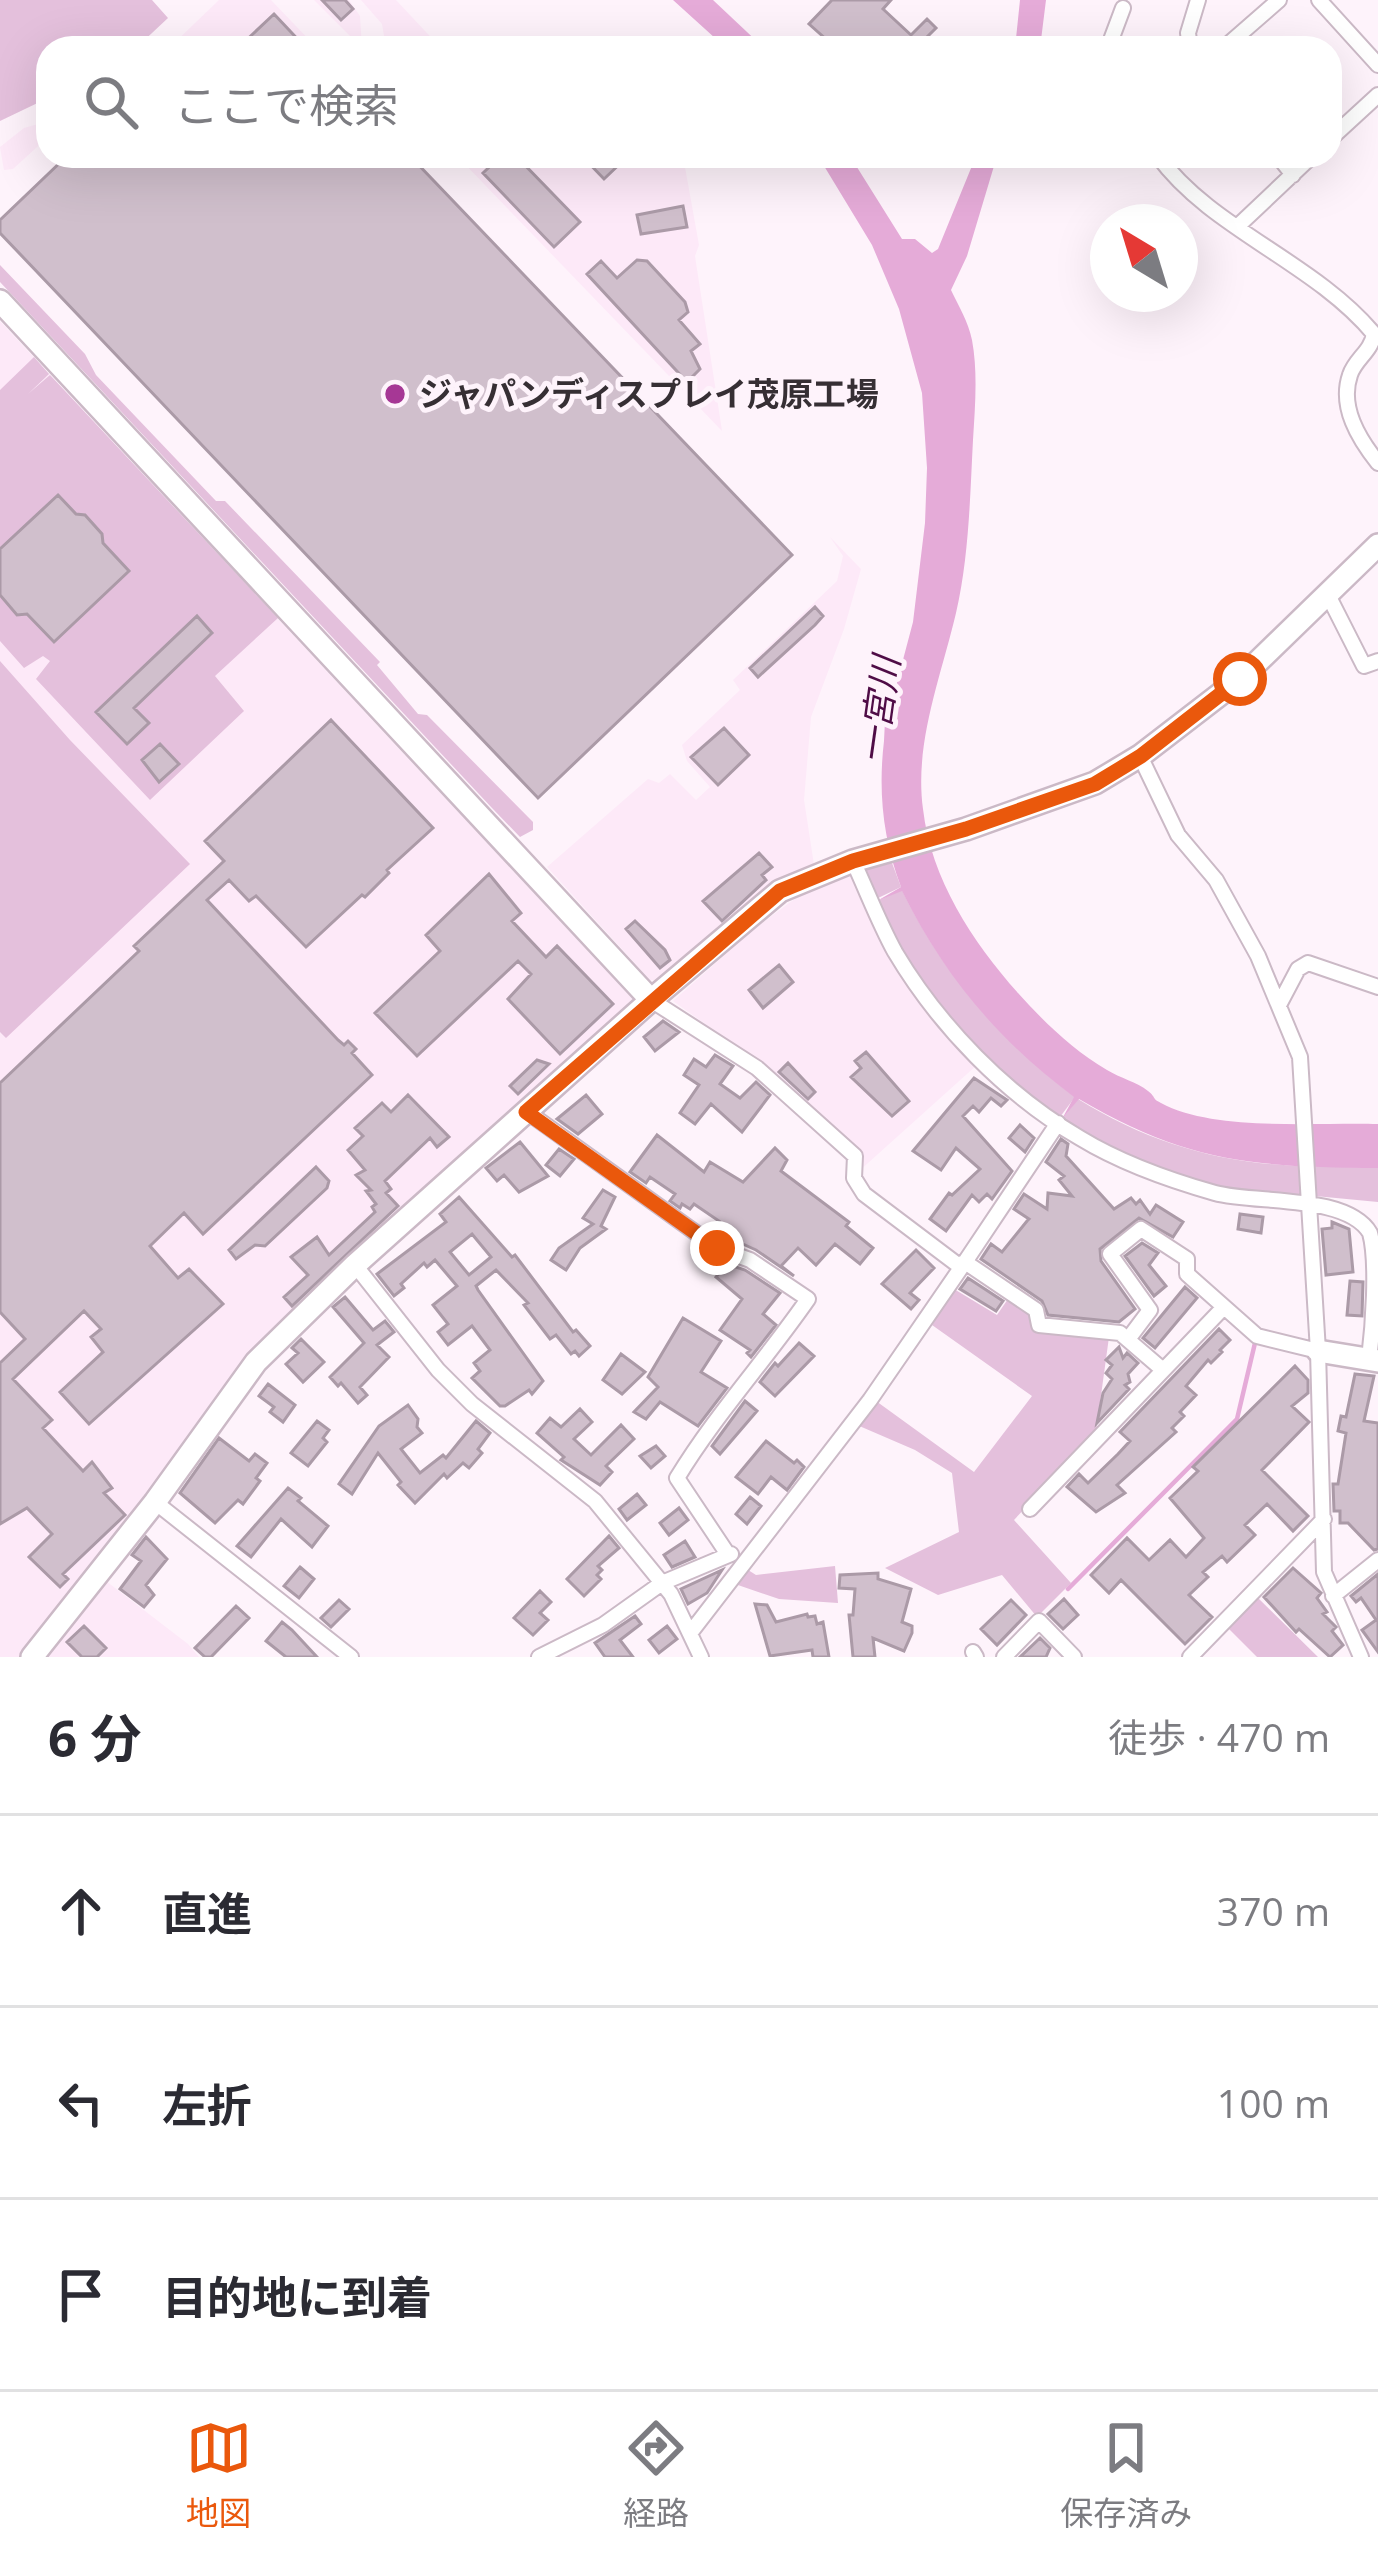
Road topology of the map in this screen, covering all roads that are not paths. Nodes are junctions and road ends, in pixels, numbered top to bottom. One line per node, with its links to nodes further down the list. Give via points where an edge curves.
1 (1198, 0): 6 (street)
2 (1279, 0): 7 (street)
3 (1319, 0): 8 (street)
4 (1123, 8): 5 (street)
5 (1112, 36)
6 (1188, 36)
7 (1238, 36)
8 (1378, 65)
9 (1378, 95): 10 (street)
10 (1342, 128)
11 (1168, 168): 15 (street, via 1191,195)
12 (1287, 168): 14 (street)
13 (1300, 168): 14 (street)
14 (1293, 175): 15 (street)
15 (1239, 225): 17 (street, via 1374,334 1350,374 1350,418)
16 (0, 302): 24 (street)
17 (1378, 463)
18 (1378, 545): 19 (street)
19 (1328, 596): 20 (street, via 1364,666); 21 (street)
20 (1378, 661)
21 (1141, 756): 22 (street, via 1095,784); 25 (street, via 1178,835 1216,880)
22 (855, 860): 24 (street, via 780,891); 27 (street, via 884,932 934,1010)
23 (1378, 987): 25 (street, via 1308,963)
24 (651, 1000): 26 (street); 29 (street, via 757,1068 855,1156 854,1178 864,1194)
25 (1280, 1005): 28 (street, via 1300,1057)
26 (526, 1112): 30 (street); 39 (street, via 717,1248 808,1299 677,1478)
27 (1058, 1123): 28 (street, via 1186,1184 1223,1195); 29 (street)
28 (1311, 1200): 33 (street); 34 (street, via 1369,1230 1377,1281)
29 (965, 1262): 32 (street, via 1036,1310 1039,1325); 40 (street)
30 (355, 1264): 36 (street, via 256,1362); 42 (street, via 438,1370 595,1501)
31 (1223, 1308): 32 (street, via 1187,1274 1187,1259 1141,1229 1110,1254 1150,1310); 33 (street, via 1257,1336); 35 (street)
32 (1129, 1338): 35 (street)
33 (1318, 1351): 34 (street); 38 (street)
34 (1374, 1360)
35 (1163, 1370): 37 (street)
36 (155, 1502): 45 (street); 46 (street)
37 (1030, 1509)
38 (1324, 1519): 43 (street, via 1324,1573); 51 (street)
39 (727, 1553): 40 (street); 42 (street)
40 (747, 1558): 44 (street)
41 (1378, 1560): 43 (street)
42 (662, 1582): 44 (street); 47 (street)
43 (1333, 1596): 52 (street)
44 (691, 1633): 48 (street)
45 (32, 1657)
46 (351, 1657)
47 (539, 1657)
48 (701, 1657)
49 (1004, 1657): 50 (street, via 1039,1622)
50 (1074, 1657)
51 (1190, 1657)
52 (1360, 1657)

